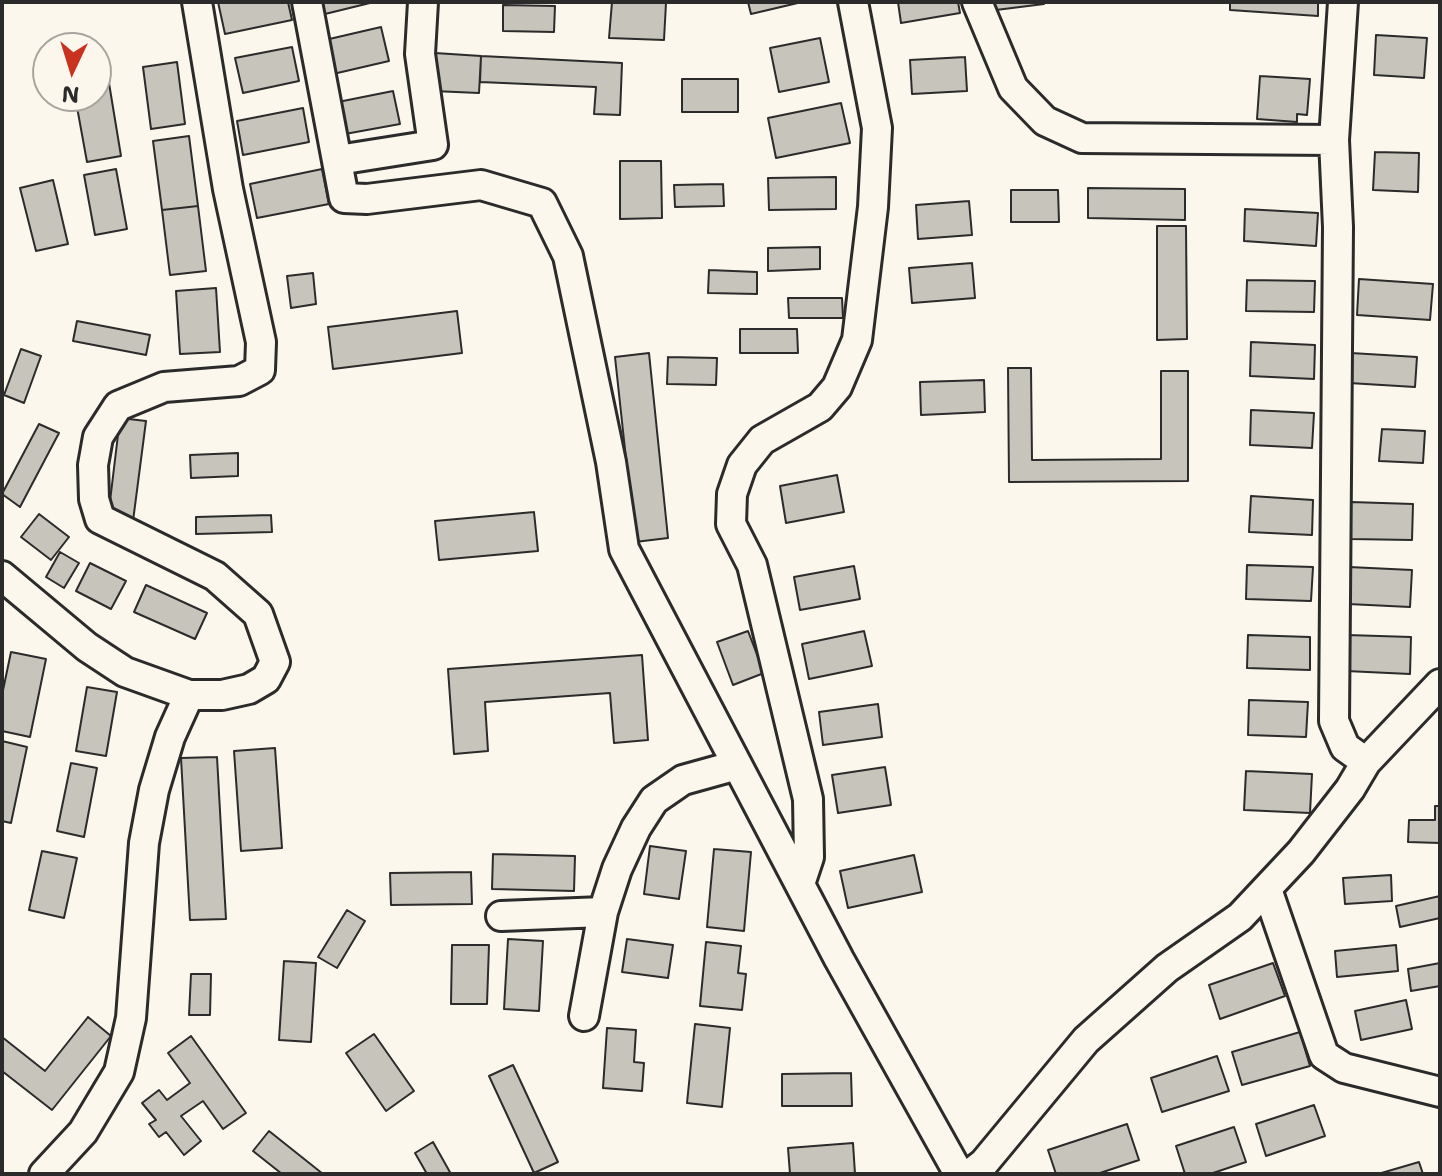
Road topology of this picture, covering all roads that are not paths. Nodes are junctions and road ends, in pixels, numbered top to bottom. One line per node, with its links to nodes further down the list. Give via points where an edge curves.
1 (197, 2): 11 (street, via 228,189 261,342 260,370 226,384 164,387 118,406 98,437 93,465 100,519 215,576 258,614 270,640 275,662 266,679 222,695)
2 (307, 2): 8 (street)
3 (423, 2): 8 (street, via 420,54 433,145)
4 (853, 2): 14 (street, via 877,128 857,340 837,387 820,407 762,440 742,465 732,494 731,524 752,565 808,799 809,857)
5 (977, 2): 7 (street, via 1013,88 1045,121 1082,138)
6 (1343, 2): 7 (street)
7 (1334, 140): 12 (street, via 1334,721 1345,747)
8 (338, 160): 13 (street, via 344,198 481,185 542,203 568,256 624,549)
9 (2, 576): 11 (street, via 125,672)
10 (1440, 684): 12 (street)
11 (189, 695): 20 (street, via 170,737 144,843 131,1018 119,1072 83,1132)
12 (1366, 762): 15 (street, via 1301,852)
13 (737, 765): 14 (street); 16 (street, via 683,780 654,800 617,869)
14 (800, 884): 21 (street)
15 (1267, 889): 19 (street, via 1324,1055 1344,1068); 22 (street, via 1240,917 1167,968 1086,1040)
16 (603, 912): 17 (street); 18 (street)
17 (501, 916)
18 (584, 1016)
19 (1440, 1092)
20 (44, 1174)
21 (959, 1174)
22 (970, 1174)

